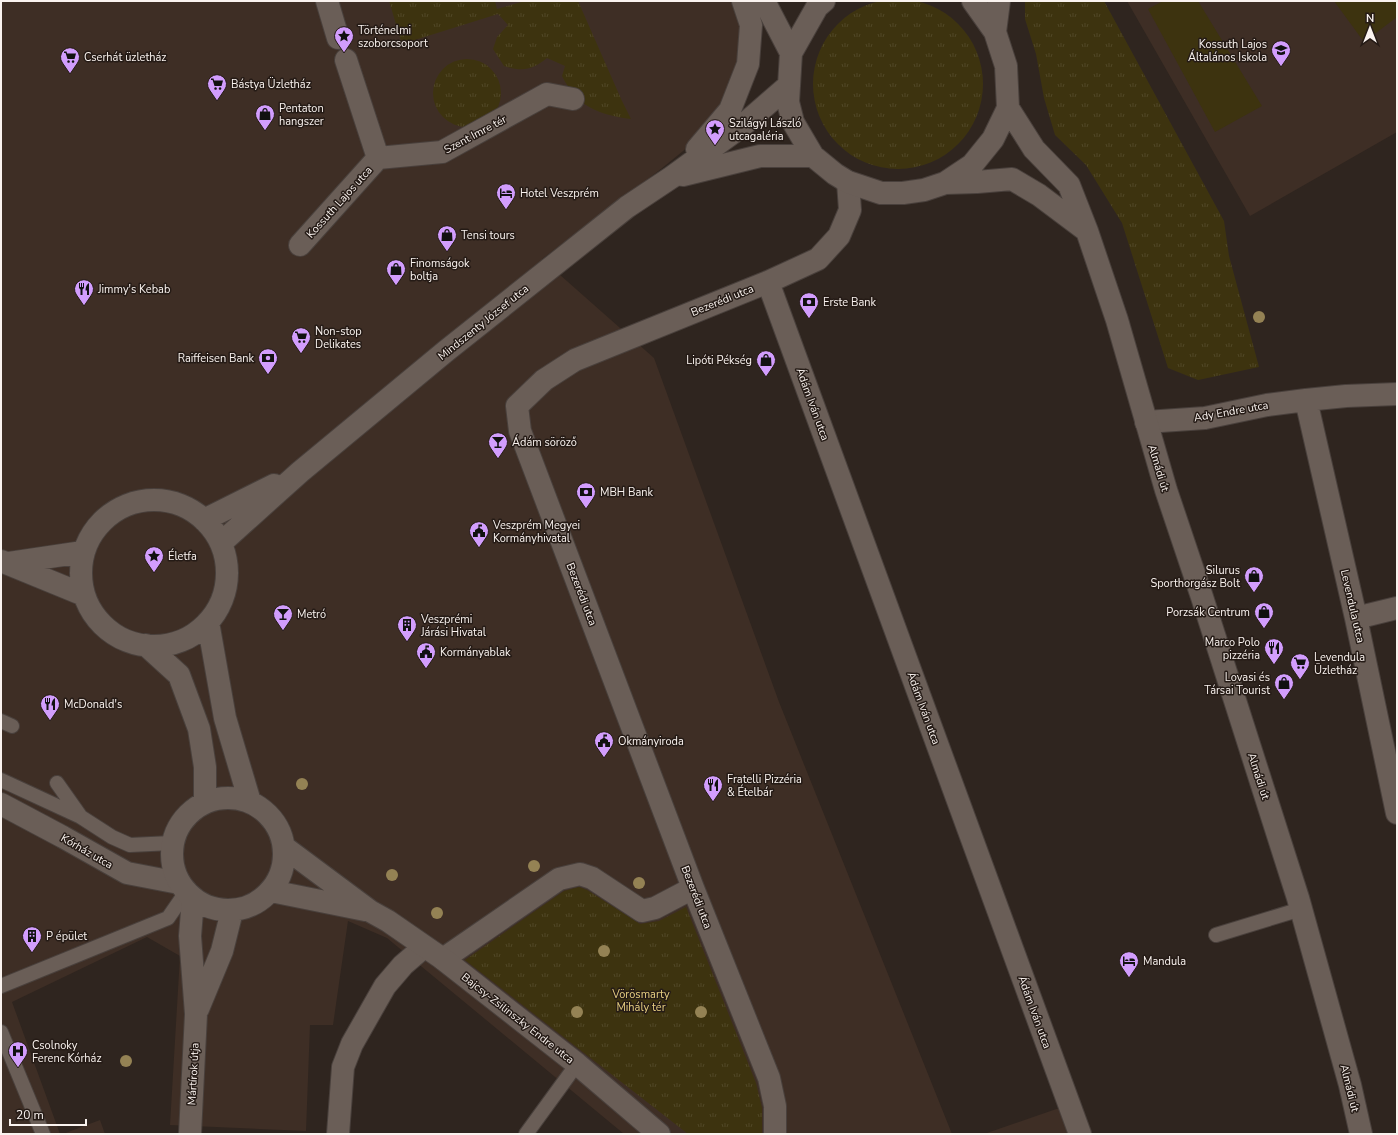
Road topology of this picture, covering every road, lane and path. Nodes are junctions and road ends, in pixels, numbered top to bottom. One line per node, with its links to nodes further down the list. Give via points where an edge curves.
1 (327, 1): 8 (street)
2 (743, 1): 16 (street, via 751,25 748,64 730,110)
3 (764, 1): 9 (street)
4 (824, 1): 9 (street, via 817,7)
5 (973, 1): 7 (street)
6 (999, 1): 7 (street)
7 (995, 32): 13 (street, via 1006,66)
8 (338, 38)
9 (791, 53): 11 (street)
10 (346, 60): 15 (street)
11 (788, 86): 14 (street, via 788,102 793,122); 16 (street, Mindszenty József utca, via 742,126)
12 (573, 99): 15 (street, Szent Imre tér, via 547,94 442,152)
13 (1008, 108): 18 (street, via 992,139 972,165); 19 (street, via 1034,149 1069,185)
14 (813, 156): 16 (street, Mindszenty József utca, via 760,156); 17 (street)
15 (378, 158): 20 (street, Kossuth Lajos utca)
16 (672, 177): 25 (street, Mindszenty József utca, via 627,207 446,351)
17 (848, 182): 18 (street, via 881,192 903,193); 21 (street, Bezerédi utca, via 850,210 839,236 818,258)
18 (945, 183): 19 (street, via 1012,179 1039,195)
19 (1087, 231): 24 (street)
20 (300, 245)
21 (768, 282): 44 (street, Bezerédi utca, via 575,360 544,380 518,406 520,431); 63 (street, Ádám Iván utca)
22 (1397, 394): 23 (street, Ady Endre utca)
23 (1306, 400): 24 (street, Ady Endre utca, via 1205,418); 32 (street, Levendula utca)
24 (1146, 422): 47 (street, Almádi út)
25 (300, 472): 26 (street, Mindszenty József utca); 27 (street, Mindszenty József utca)
26 (204, 520): 27 (street); 28 (street, via 184,506 166,501 135,502 112,512 94,530)
27 (221, 544): 33 (street, via 226,564 226,585 220,604)
28 (83, 552): 29 (street); 30 (street, via 80,574)
29 (5, 562): 30 (street)
30 (84, 595): 34 (street, via 93,614 108,630 126,640)
31 (1397, 608): 32 (street)
32 (1356, 618): 40 (street, Levendula utca)
33 (208, 622): 34 (street, via 190,636 169,644); 38 (street, via 225,718)
34 (146, 645): 37 (street, via 178,675 199,729 205,768)
35 (1, 780): 41 (lane)
36 (57, 783): 41 (lane)
37 (206, 802): 38 (street, via 228,798); 42 (street, via 190,812 179,826)
38 (250, 802): 43 (street, via 273,820 281,833)
39 (1, 804): 45 (street, Kórház utca, via 127,873)
40 (1397, 814)
41 (81, 817): 42 (lane, via 130,845)
42 (172, 843): 45 (street, via 172,864)
43 (284, 847): 46 (street, via 284,863 280,878); 49 (street, Bajcsy-Zsilinszky Endre utca)
44 (693, 888): 52 (street, via 655,908 642,911 592,878 580,874 558,879); 62 (street, Bezerédi utca, via 769,1078 775,1106)
45 (186, 891): 48 (street, via 205,906); 53 (lane, via 168,918); 54 (street, Mártírok útja)
46 (271, 891): 48 (street, via 253,905); 49 (street, Bajcsy-Zsilinszky Endre utca)
47 (1301, 909): 50 (lane); 64 (street, Almádi út)
48 (232, 911): 54 (street, Mártírok útja, via 222,951)
49 (370, 911): 51 (street, Bajcsy-Zsilinszky Endre utca)
50 (1216, 935)
51 (424, 947): 52 (street, Bajcsy-Zsilinszky Endre utca); 59 (street, via 403,965 385,986 352,1044 343,1067)
52 (443, 959): 56 (street, Bajcsy-Zsilinszky Endre utca)
53 (1, 986)
54 (196, 1014): 58 (street, Mártírok útja)
55 (1, 1032): 57 (lane)
56 (577, 1064): 60 (lane); 61 (street, Bajcsy-Zsilinszky Endre utca)
57 (44, 1134)
58 (190, 1134)
59 (338, 1134)
60 (526, 1134)
61 (659, 1134)
62 (775, 1134)
63 (1080, 1134)
64 (1361, 1134)

